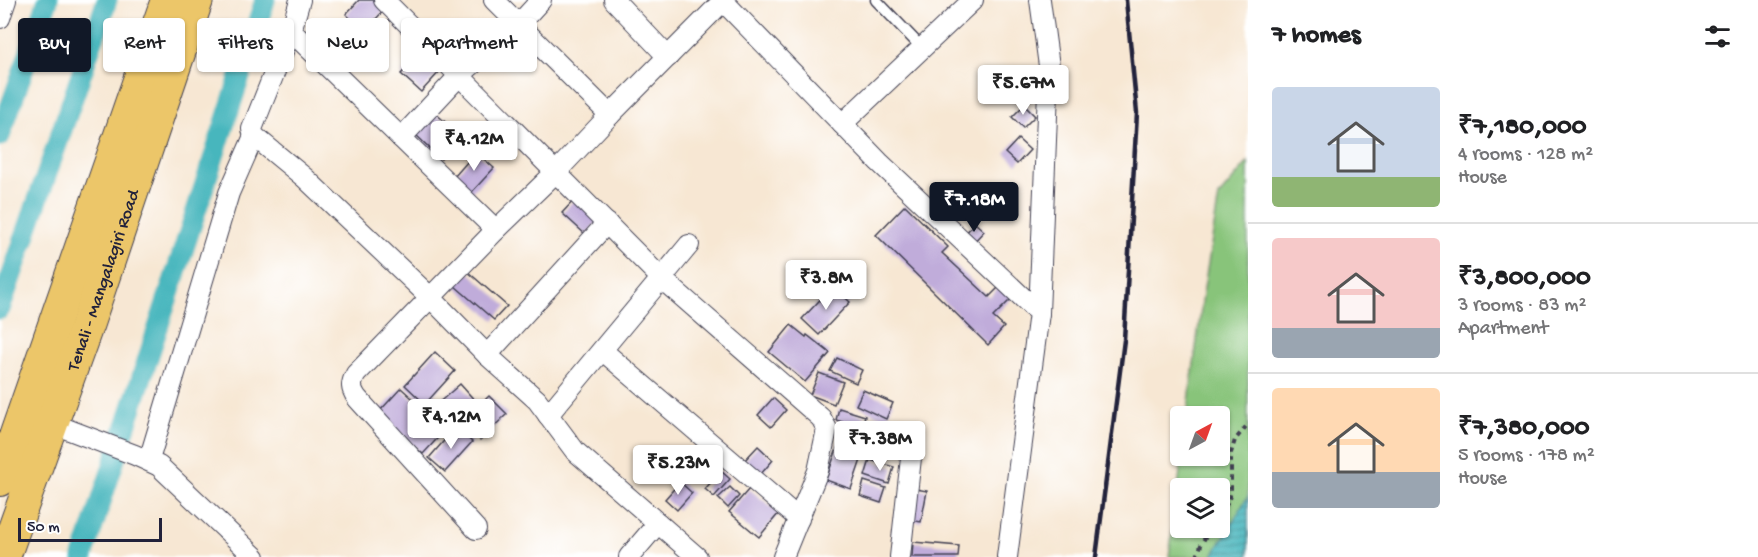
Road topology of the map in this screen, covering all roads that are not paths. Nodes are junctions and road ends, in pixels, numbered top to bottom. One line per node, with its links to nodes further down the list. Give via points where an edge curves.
1 (6, 0): 13 (street)
2 (167, 0): 41 (main road)
3 (197, 0): 38 (main road, Tenali - Mangalagiri Road, via 88,323)
4 (300, 0): 16 (street)
5 (384, 0): 23 (street)
6 (494, 0): 14 (street)
7 (540, 0): 15 (street)
8 (614, 0): 20 (street)
9 (722, 0): 20 (street); 25 (street)
10 (876, 0): 19 (lane)
11 (973, 0): 19 (street)
12 (1040, 0): 34 (street, via 1049,66)
13 (0, 18)
14 (513, 18)
15 (524, 18)
16 (294, 21)
17 (294, 34): 27 (street)
18 (537, 42): 24 (street)
19 (922, 48): 25 (street)
20 (668, 57): 24 (street)
21 (275, 72): 26 (street, via 252,129)
22 (464, 72): 23 (street)
23 (459, 76): 27 (street); 28 (street)
24 (610, 115): 28 (street)
25 (842, 124): 34 (street)
26 (254, 136): 33 (street, via 305,178); 39 (street, via 229,193)
27 (401, 138): 30 (street)
28 (555, 174): 29 (street); 30 (street)
29 (607, 223): 32 (street); 36 (street)
30 (496, 230): 33 (street)
31 (689, 246): 32 (street)
32 (662, 279): 35 (street); 42 (street, via 825,423 818,471)
33 (431, 298): 36 (street); 44 (street, via 356,374 351,390)
34 (1039, 313): 51 (street)
35 (603, 351): 37 (street); 42 (street)
36 (487, 355): 37 (street)
37 (548, 415): 43 (street, via 575,451)
38 (61, 427): 39 (street); 45 (main road, Tenali - Mangalagiri Road)
39 (142, 458): 46 (street, via 170,476)
40 (911, 458): 50 (street)
41 (0, 480)
42 (799, 519): 49 (street)
43 (658, 523): 47 (street); 48 (street)
44 (476, 529)
45 (4, 557)
46 (255, 557)
47 (629, 557)
48 (697, 557)
49 (783, 557)
50 (900, 557)
51 (1007, 557)

